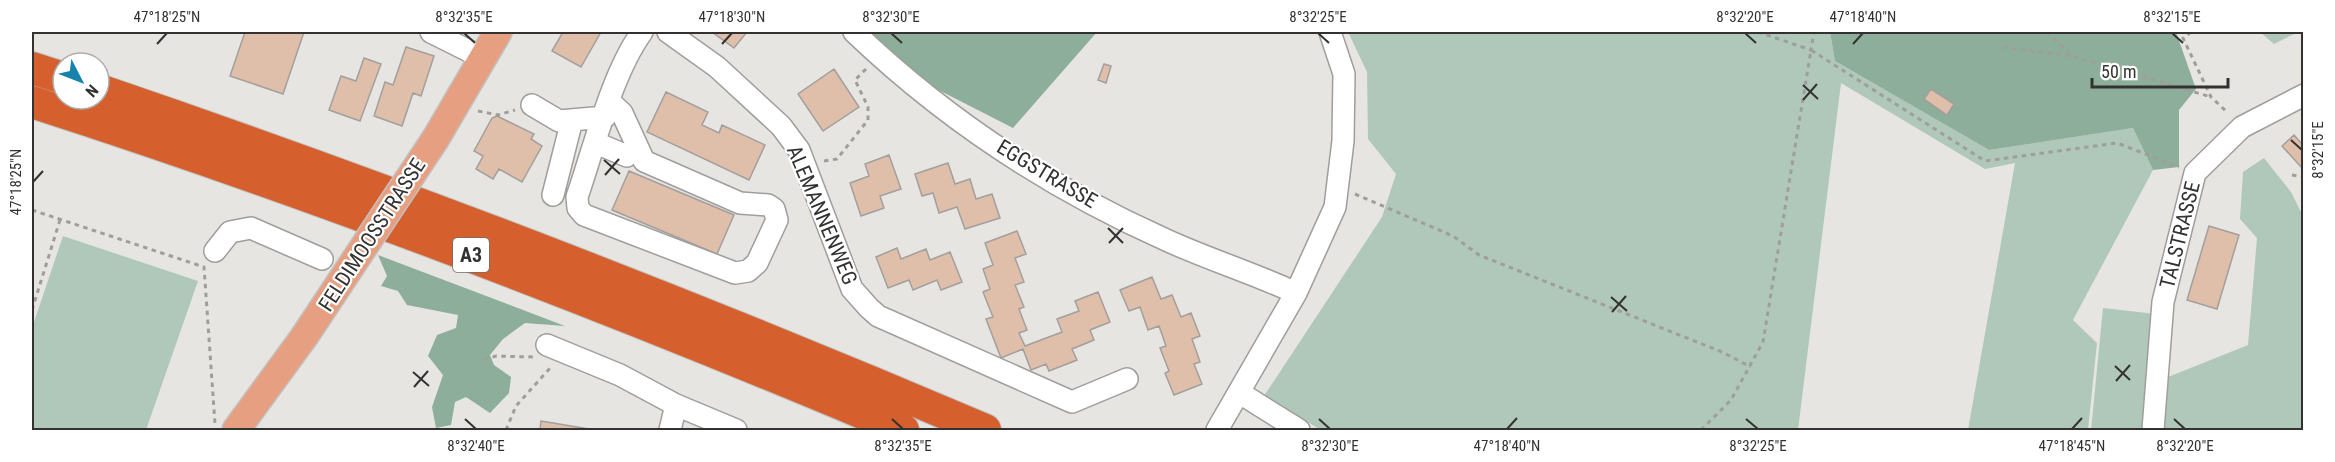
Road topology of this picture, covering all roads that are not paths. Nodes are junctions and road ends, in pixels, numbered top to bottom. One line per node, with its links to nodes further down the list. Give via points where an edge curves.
1 (431, 32): 7 (street)
2 (498, 32): 7 (main road, FELDIMOOSSTRASSE)
3 (642, 32): 14 (street, via 631,47)
4 (668, 32): 23 (street, ALEMANNENWEG, via 717,67 781,126 799,150 852,290 878,316 1072,402)
5 (854, 32): 21 (street, EGGSTRASSE, via 909,84 1039,175 1165,239)
6 (1330, 32): 21 (street, via 1344,74 1343,141 1335,207)
7 (483, 58): 26 (main road, FELDIMOOSSTRASSE, bridge, via 370,241 304,337)
8 (32, 68): 9 (highway)
9 (51, 74)
10 (111, 94): 30 (highway, A3, via 545,250)
11 (2304, 95): 33 (street, TALSTRASSE, via 2242,127 2195,173 2163,302)
12 (32, 102): 29 (highway, A3, via 266,180 438,243)
13 (532, 105): 15 (street, via 559,121)
14 (607, 109): 15 (street); 16 (street); 16 (street, via 622,113 644,161 740,203 774,209 777,220 756,263 748,271 735,273 584,215 578,208 577,197)
15 (572, 120): 18 (street)
16 (596, 143): 17 (street)
17 (627, 156)
18 (553, 195)
19 (215, 251): 20 (street, via 231,232 251,228)
20 (322, 259)
21 (1296, 293): 24 (street)
22 (556, 349): 25 (street, via 620,375)
23 (1126, 379)
24 (1240, 393): 31 (street); 32 (street)
25 (676, 405): 27 (street); 28 (street)
26 (225, 430)
27 (670, 430)
28 (736, 430)
29 (903, 430)
30 (985, 430)
31 (1217, 430)
32 (1299, 430)
33 (2153, 430)

